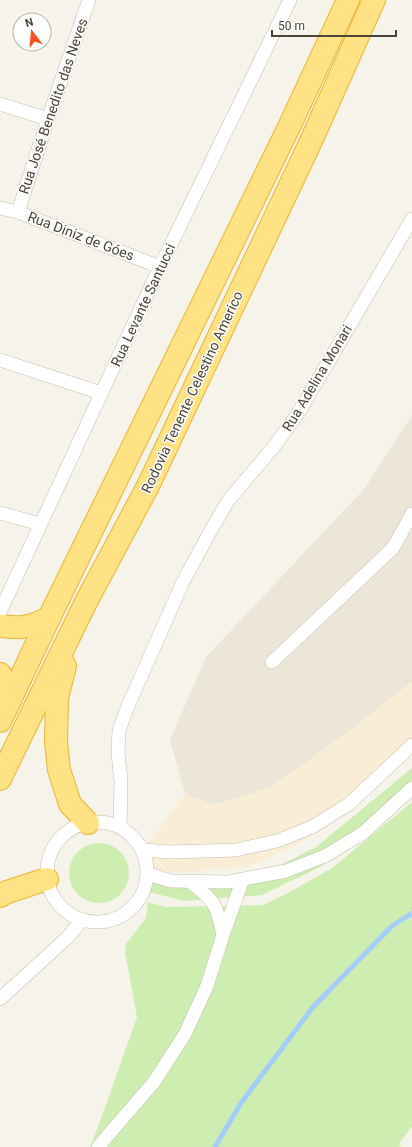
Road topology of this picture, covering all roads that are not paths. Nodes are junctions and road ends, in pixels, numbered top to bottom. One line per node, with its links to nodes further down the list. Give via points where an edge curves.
1 (89, 0): 6 (street, Rua José Benedito das Neves)
2 (290, 0): 10 (street, Rua Levante Santucci)
3 (348, 0): 17 (highway, Rodovia Tenente Celestino Americo, via 286,134)
4 (374, 0): 18 (highway, Rodovia Tenente Celestino Americo, via 312,139 148,486)
5 (0, 104): 6 (street)
6 (48, 119): 8 (street, Rua José Benedito das Neves)
7 (0, 208): 8 (street, Rua Diniz de Góes)
8 (18, 212): 10 (street, Rua Diniz de Góes)
9 (412, 219): 28 (street, Rua Adelina Monari, via 299,412 228,501 183,582 119,730)
10 (160, 267): 12 (street, Rua Levante Santucci)
11 (0, 360): 12 (street)
12 (101, 393): 15 (street, Rua Levante Santucci)
13 (0, 514): 15 (street)
14 (412, 514): 20 (street, via 393,548)
15 (40, 524): 16 (street, Rua Levante Santucci)
16 (0, 612)
17 (49, 618): 19 (highway, via 30,627); 22 (highway, Rodovia Tenente Celestino Americo)
18 (75, 624): 25 (highway, Rodovia Tenente Celestino Americo); 27 (highway, via 57,698 56,742 59,770 70,804)
19 (0, 626)
20 (272, 662)
21 (0, 674): 22 (highway, via 8,688)
22 (10, 700): 23 (highway, Rodovia Tenente Celestino Americo)
23 (0, 721)
24 (412, 745): 29 (street, via 349,804 312,827 277,841 236,850)
25 (0, 779)
26 (412, 788): 32 (street, via 362,833 325,856 286,871)
27 (88, 823): 28 (street, via 105,822); 31 (street, via 74,828 52,849)
28 (120, 827): 29 (street, via 133,837)
29 (143, 850): 30 (street)
30 (148, 874): 33 (street, via 171,881); 35 (street, via 139,901 128,912 116,919 99,923)
31 (47, 879): 34 (highway); 35 (street, via 49,889 60,906 67,913)
32 (243, 879): 33 (street, via 228,882); 36 (street)
33 (189, 881): 36 (street, via 214,903)
34 (0, 896)
35 (82, 920): 37 (street, via 68,937)
36 (223, 935): 38 (street, via 206,986 185,1034 154,1082)
37 (0, 999)
38 (98, 1147)

